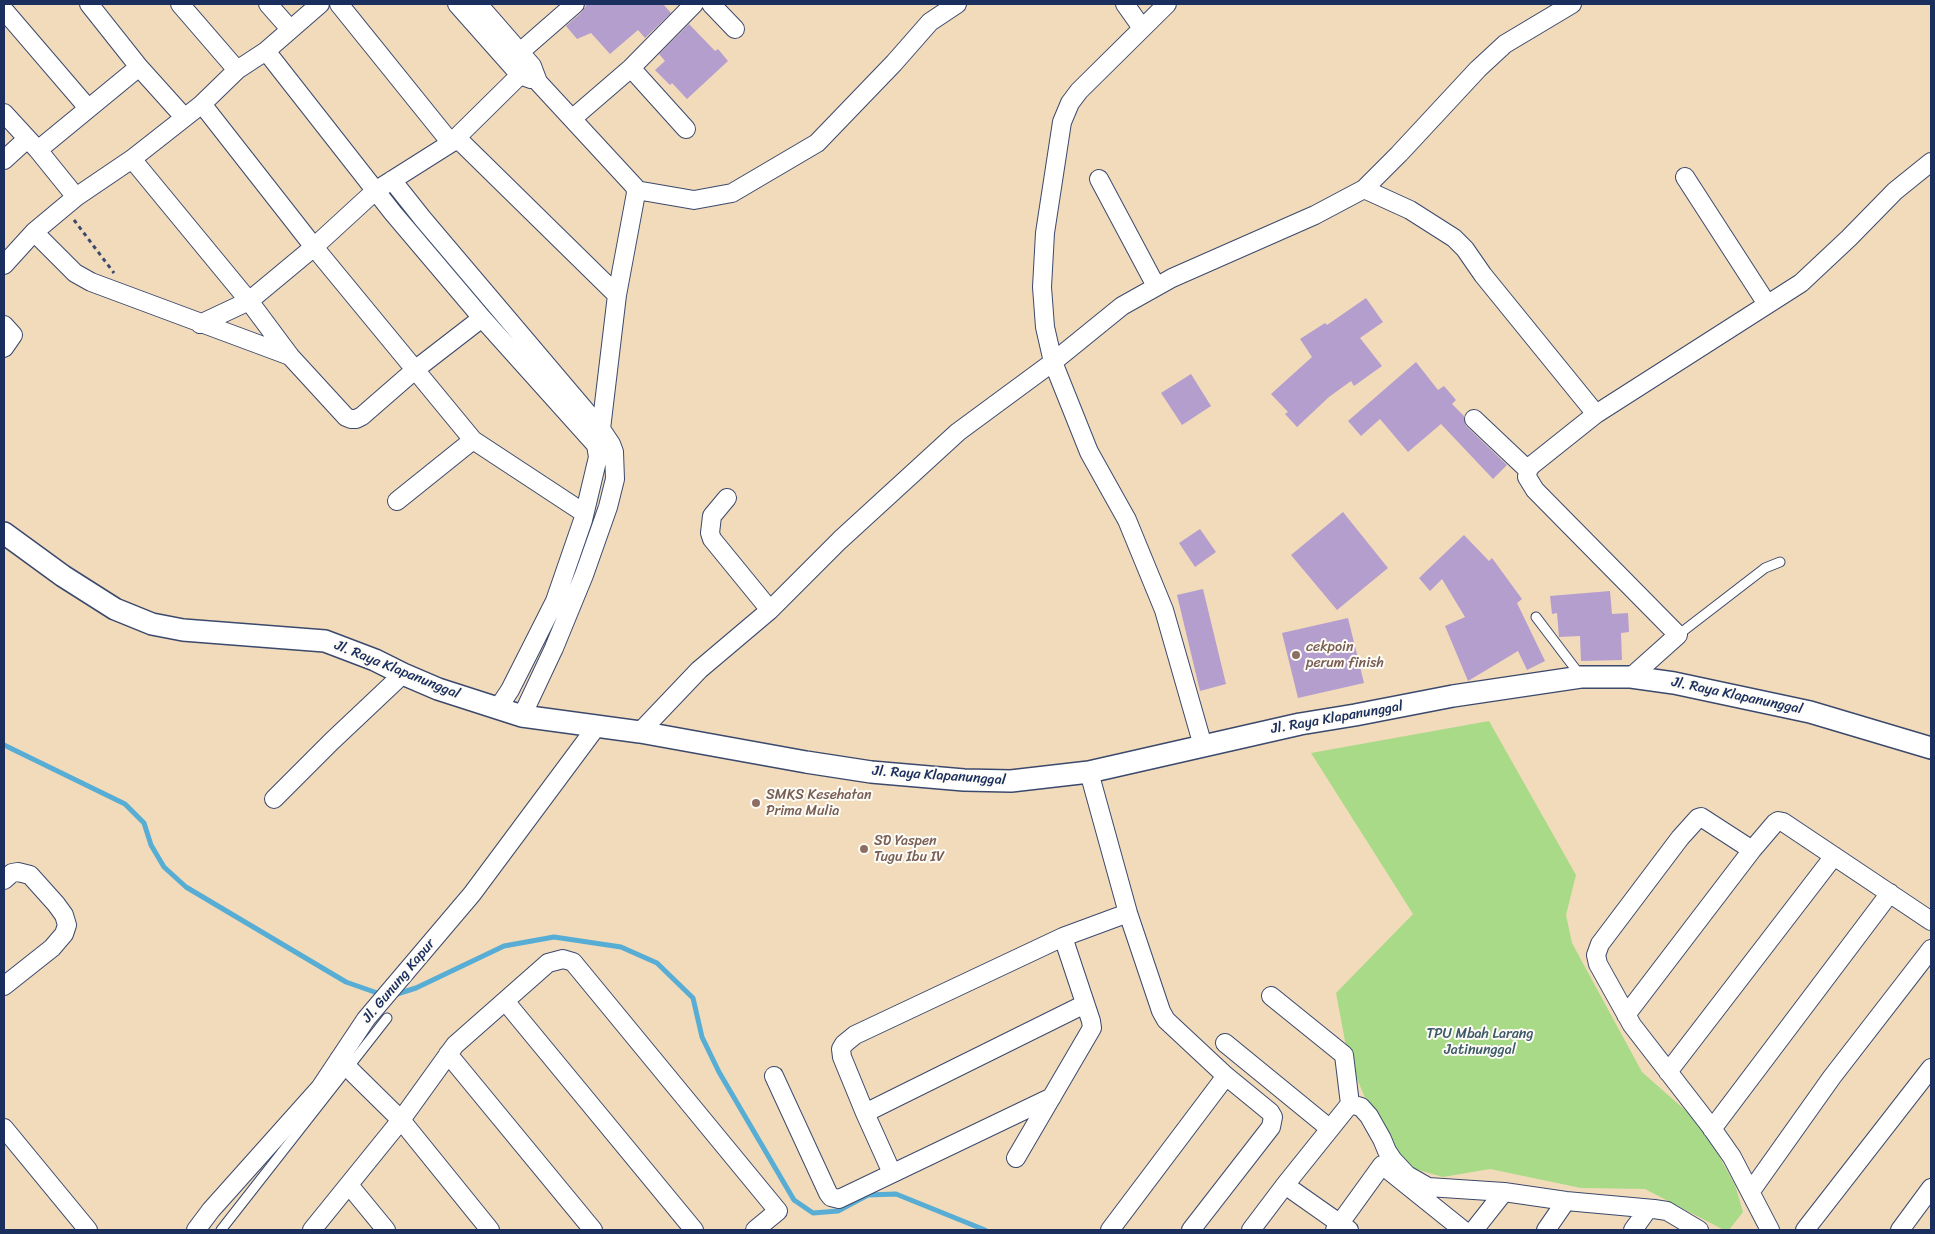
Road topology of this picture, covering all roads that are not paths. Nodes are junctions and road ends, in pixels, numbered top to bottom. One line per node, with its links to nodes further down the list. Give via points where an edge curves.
1 (89, 4): 21 (street)
2 (180, 4): 23 (street)
3 (268, 4): 17 (street)
4 (320, 4): 17 (street)
5 (339, 4): 31 (street)
6 (457, 4): 24 (street)
7 (478, 4): 20 (street)
8 (575, 4): 20 (street)
9 (694, 4): 22 (street)
10 (711, 4): 18 (street)
11 (957, 4): 40 (street, via 930,22 817,143 732,193 694,200)
12 (1125, 4): 16 (street)
13 (1167, 4): 16 (street)
14 (1564, 6): 39 (street, via 1498,50)
15 (4, 10): 26 (street)
16 (1142, 28): 55 (street, via 1079,91 1062,122 1045,233 1042,287 1045,326)
17 (290, 30): 19 (street)
18 (735, 30)
19 (266, 51): 23 (street); 41 (street)
20 (520, 52): 24 (street)
21 (139, 67): 26 (street); 28 (street)
22 (631, 68): 29 (street); 30 (street)
23 (237, 70): 25 (street)
24 (530, 74): 29 (street); 31 (street)
25 (202, 104): 28 (street); 44 (street)
26 (88, 108): 32 (street)
27 (4, 113): 32 (street)
28 (184, 117): 33 (street)
29 (573, 118): 40 (street)
30 (686, 129)
31 (454, 140): 38 (street); 47 (street)
32 (33, 144): 34 (street); 42 (street)
33 (132, 159): 42 (street); 48 (street)
34 (4, 160)
35 (1931, 162): 49 (street, via 1895,191 1801,283)
36 (1685, 177): 49 (street)
37 (1099, 179): 46 (street)
38 (392, 180): 41 (street); 59 (street)
39 (1364, 189): 46 (street, via 1315,215); 57 (street, via 1410,210 1454,238)
40 (636, 190): 47 (street)
41 (375, 191): 44 (street); 50 (street)
42 (70, 202): 43 (street)
43 (34, 232): 45 (street); 51 (street, via 75,273 91,282)
44 (314, 247): 48 (street); 56 (street)
45 (4, 265)
46 (1156, 286): 55 (street, via 1122,306)
47 (618, 296): 59 (street)
48 (249, 301): 51 (street); 54 (street)
49 (1767, 304): 57 (street)
50 (482, 318): 56 (street); 59 (street)
51 (200, 324): 54 (street)
52 (4, 325): 53 (street, via 13,335)
53 (4, 348)
54 (290, 356): 56 (street, via 350,419 362,416)
55 (1054, 362): 67 (street, via 958,432 840,540); 77 (street, via 1089,452 1127,520 1164,610)
56 (416, 369): 60 (street)
57 (1596, 414): 61 (street)
58 (1474, 419): 61 (street)
59 (598, 437): 64 (street, via 598,457); 74 (street, via 611,444 614,452 615,479 608,507 558,639)
60 (473, 440): 63 (street); 64 (street)
61 (1528, 470): 69 (street, via 1527,477 1535,490)
62 (727, 498): 67 (street, via 712,516 712,539)
63 (397, 501)
64 (584, 513): 73 (street, via 555,601)
65 (4, 533): 70 (street, Jl. Raya Klapanunggal, via 115,609 152,624 183,630 325,641)
66 (1780, 562): 69 (lane, via 1765,568)
67 (770, 610): 76 (street, via 699,670)
68 (1536, 617): 72 (lane)
69 (1678, 635): 71 (street)
70 (403, 674): 73 (street, Jl. Raya Klapanunggal); 80 (street)
71 (1630, 677): 72 (street, Jl. Raya Klapanunggal); 78 (street, Jl. Raya Klapanunggal, via 1674,682 1810,712)
72 (1581, 678): 77 (street, Jl. Raya Klapanunggal, via 1453,696)
73 (498, 708): 74 (street, Jl. Raya Klapanunggal)
74 (522, 716): 75 (street, Jl. Raya Klapanunggal)
75 (597, 726): 76 (street, Jl. Raya Klapanunggal); 97 (street, Jl. Gunung Kapur, via 490,871 366,1019)
76 (640, 732): 79 (street, Jl. Raya Klapanunggal, via 806,762 964,780 1011,780)
77 (1203, 746): 79 (street, Jl. Raya Klapanunggal)
78 (1931, 748)
79 (1089, 772): 85 (street)
80 (274, 799)
81 (1752, 850): 82 (street, via 1778,821 1788,824); 93 (street); 93 (street, via 1701,817 1680,838 1600,944 1596,955)
82 (1834, 856): 84 (street); 99 (street)
83 (4, 880): 89 (street, via 12,873 30,875 56,904 67,925 52,948)
84 (1890, 893): 86 (street); 108 (street)
85 (1128, 913): 87 (street); 101 (street, via 1166,1020)
86 (1931, 921)
87 (1063, 937): 92 (street); 104 (street, via 844,1044 842,1057)
88 (1931, 949): 115 (street, via 1832,1076)
89 (4, 986)
90 (1271, 996): 103 (street, via 1344,1055)
91 (504, 1002): 96 (street); 127 (street); 128 (street, via 548,963 563,959 573,962 778,1211)
92 (1085, 1004): 102 (street, via 1092,1028); 104 (street)
93 (1626, 1015): 99 (street)
94 (388, 1018): 97 (lane)
95 (1225, 1043): 107 (street)
96 (448, 1054): 105 (street); 126 (street)
97 (344, 1064): 105 (street); 121 (street, Jl. Gunung Kapur); 122 (lane)
98 (1931, 1068): 138 (street)
99 (1668, 1072): 108 (street)
100 (774, 1076): 111 (street, via 831,1197 843,1198)
101 (1226, 1076): 129 (street); 130 (street, via 1270,1112 1273,1122)
102 (1052, 1097): 109 (street); 111 (street)
103 (1350, 1104): 107 (street); 110 (street, via 1362,1107 1369,1116)
104 (865, 1113): 111 (street)
105 (400, 1120): 113 (street); 125 (street)
106 (4, 1128): 120 (street)
107 (1330, 1128): 112 (street)
108 (1712, 1129): 115 (street, via 1732,1156)
109 (1016, 1158)
110 (1386, 1160): 116 (street, via 1428,1187); 119 (street); 132 (street)
111 (892, 1173)
112 (1285, 1184): 119 (street); 131 (street)
113 (349, 1185): 123 (street); 124 (street)
114 (1931, 1188): 139 (street)
115 (1751, 1191): 137 (street)
116 (1504, 1192): 117 (street); 133 (street)
117 (1566, 1201): 118 (street); 134 (street)
118 (1648, 1209): 135 (street); 136 (street, via 1667,1211)
119 (1341, 1228)
120 (88, 1230)
121 (196, 1230)
122 (221, 1230)
123 (312, 1230)
124 (386, 1230)
125 (490, 1230)
126 (593, 1230)
127 (694, 1230)
128 (755, 1230)
129 (1110, 1230)
130 (1191, 1230)
131 (1251, 1230)
132 (1462, 1230)
133 (1474, 1230)
134 (1546, 1230)
135 (1632, 1230)
136 (1699, 1230)
137 (1770, 1230)
138 (1805, 1230)
139 (1900, 1230)

